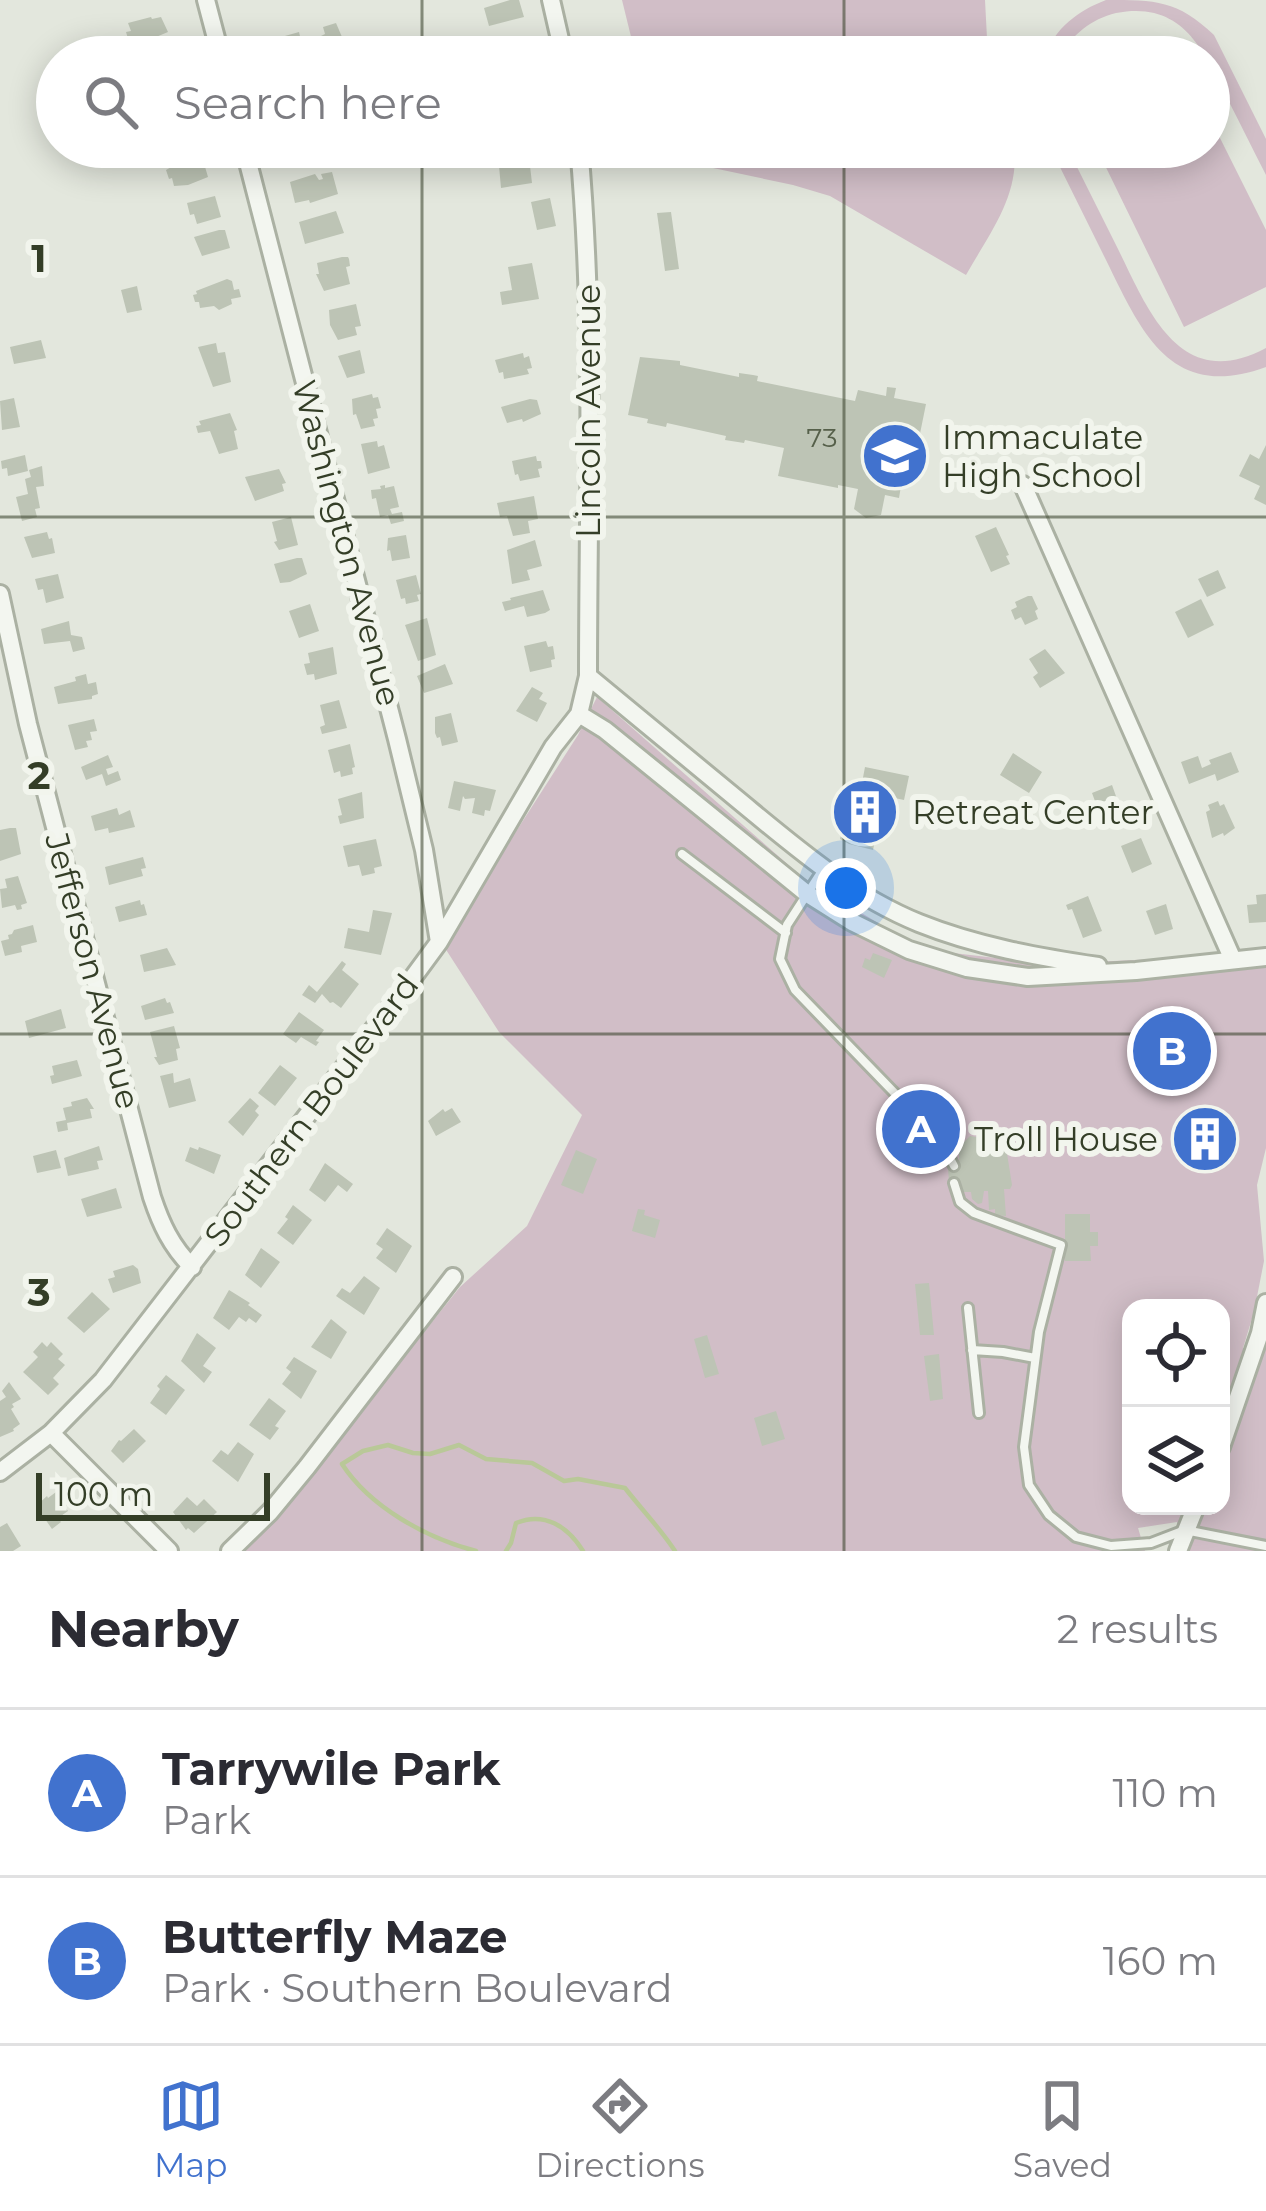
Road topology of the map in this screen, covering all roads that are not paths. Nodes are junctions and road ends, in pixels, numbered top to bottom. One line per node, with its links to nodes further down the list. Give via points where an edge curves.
1 (206, 0): 3 (street)
2 (550, 0): 4 (street)
3 (215, 36)
4 (559, 36)
5 (249, 168): 15 (street, Washington Avenue, via 398,739)
6 (581, 168): 9 (street, Lincoln Avenue, via 590,339)
7 (1023, 485): 17 (street)
8 (0, 594): 21 (street, Jefferson Avenue, via 152,1197 175,1250)
9 (588, 676): 10 (street, Southern Boulevard); 12 (street)
10 (579, 713): 13 (street); 15 (street, Southern Boulevard)
11 (682, 854): 14 (lane)
12 (823, 869): 13 (lane); 18 (street, via 920,923 1036,957)
13 (806, 892): 14 (lane); 18 (street, via 909,950 967,968 1028,976)
14 (785, 933): 19 (lane, via 780,958 796,990 941,1142)
15 (439, 942): 21 (street, Southern Boulevard)
16 (1266, 957): 17 (street)
17 (1234, 960): 18 (street)
18 (1136, 971)
19 (954, 1166)
20 (955, 1183): 26 (lane, via 974,1213 1060,1245)
21 (192, 1267): 29 (street, Southern Boulevard)
22 (453, 1277): 35 (street, via 283,1497)
23 (1266, 1304): 28 (street)
24 (968, 1308): 25 (lane)
25 (972, 1350): 26 (lane); 27 (lane)
26 (1035, 1358): 32 (lane, via 1024,1447 1029,1485 1049,1515 1076,1537 1111,1546)
27 (979, 1413)
28 (1230, 1421)
29 (51, 1433): 30 (street, Southern Boulevard); 34 (street)
30 (0, 1472)
31 (1192, 1515): 32 (street)
32 (1185, 1530): 33 (lane); 36 (street)
33 (1266, 1546)
34 (169, 1551)
35 (230, 1551)
36 (1178, 1551)

